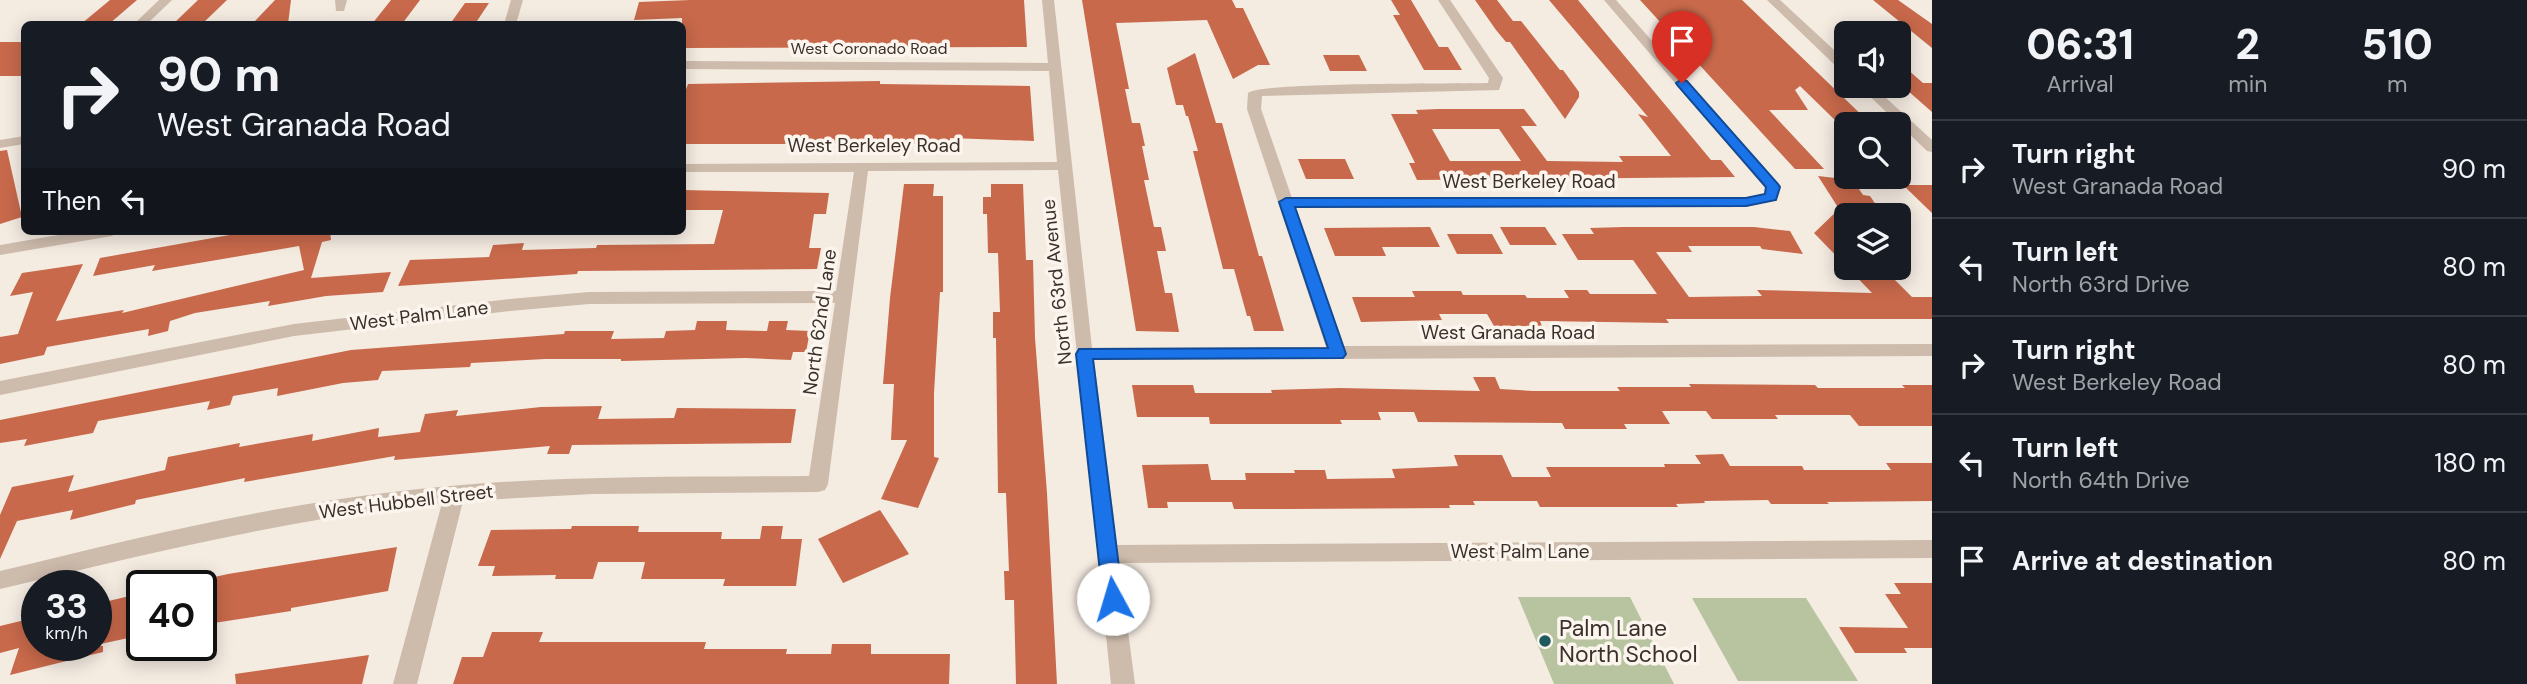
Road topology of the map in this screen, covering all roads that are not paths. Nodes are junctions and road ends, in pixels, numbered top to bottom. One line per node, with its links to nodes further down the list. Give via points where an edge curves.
1 (166, 0): 7 (street)
2 (517, 0): 8 (street)
3 (1048, 0): 11 (street, North 63rd Avenue)
4 (1444, 0): 19 (street, via 1496,78 1494,88 1255,93 1254,109)
5 (1610, 0): 19 (street, West Berkeley Road, via 1773,187 1771,197 1746,202)
6 (1773, 0): 9 (street)
7 (142, 21)
8 (511, 21)
9 (1834, 57)
10 (686, 65): 11 (street, West Coronado Road)
11 (1055, 67): 17 (street, North 63rd Avenue)
12 (1878, 98): 15 (street)
13 (21, 140): 14 (street)
14 (0, 144)
15 (1932, 148)
16 (862, 165): 17 (street, West Berkeley Road); 18 (street, West Berkeley Road); 22 (street, North 62nd Lane)
17 (1066, 166): 24 (street, North 63rd Avenue)
18 (686, 167)
19 (1286, 202): 25 (street)
20 (88, 235): 21 (street)
21 (0, 250)
22 (843, 297): 26 (street, West Palm Lane, via 589,298 473,309 294,330); 27 (street, North 62nd Lane)
23 (1932, 350): 25 (street, West Granada Road)
24 (1084, 354): 25 (street, West Granada Road); 30 (street, North 63rd Avenue)
25 (1338, 354)
26 (0, 388)
27 (818, 484): 28 (street, West Hubbell Street, via 561,486)
28 (456, 493): 31 (street, West Hubbell Street, via 312,512); 32 (street)
29 (1932, 549): 30 (street, West Palm Lane)
30 (1108, 554): 33 (street, North 63rd Avenue)
31 (0, 580)
32 (405, 684)
33 (1123, 684)

